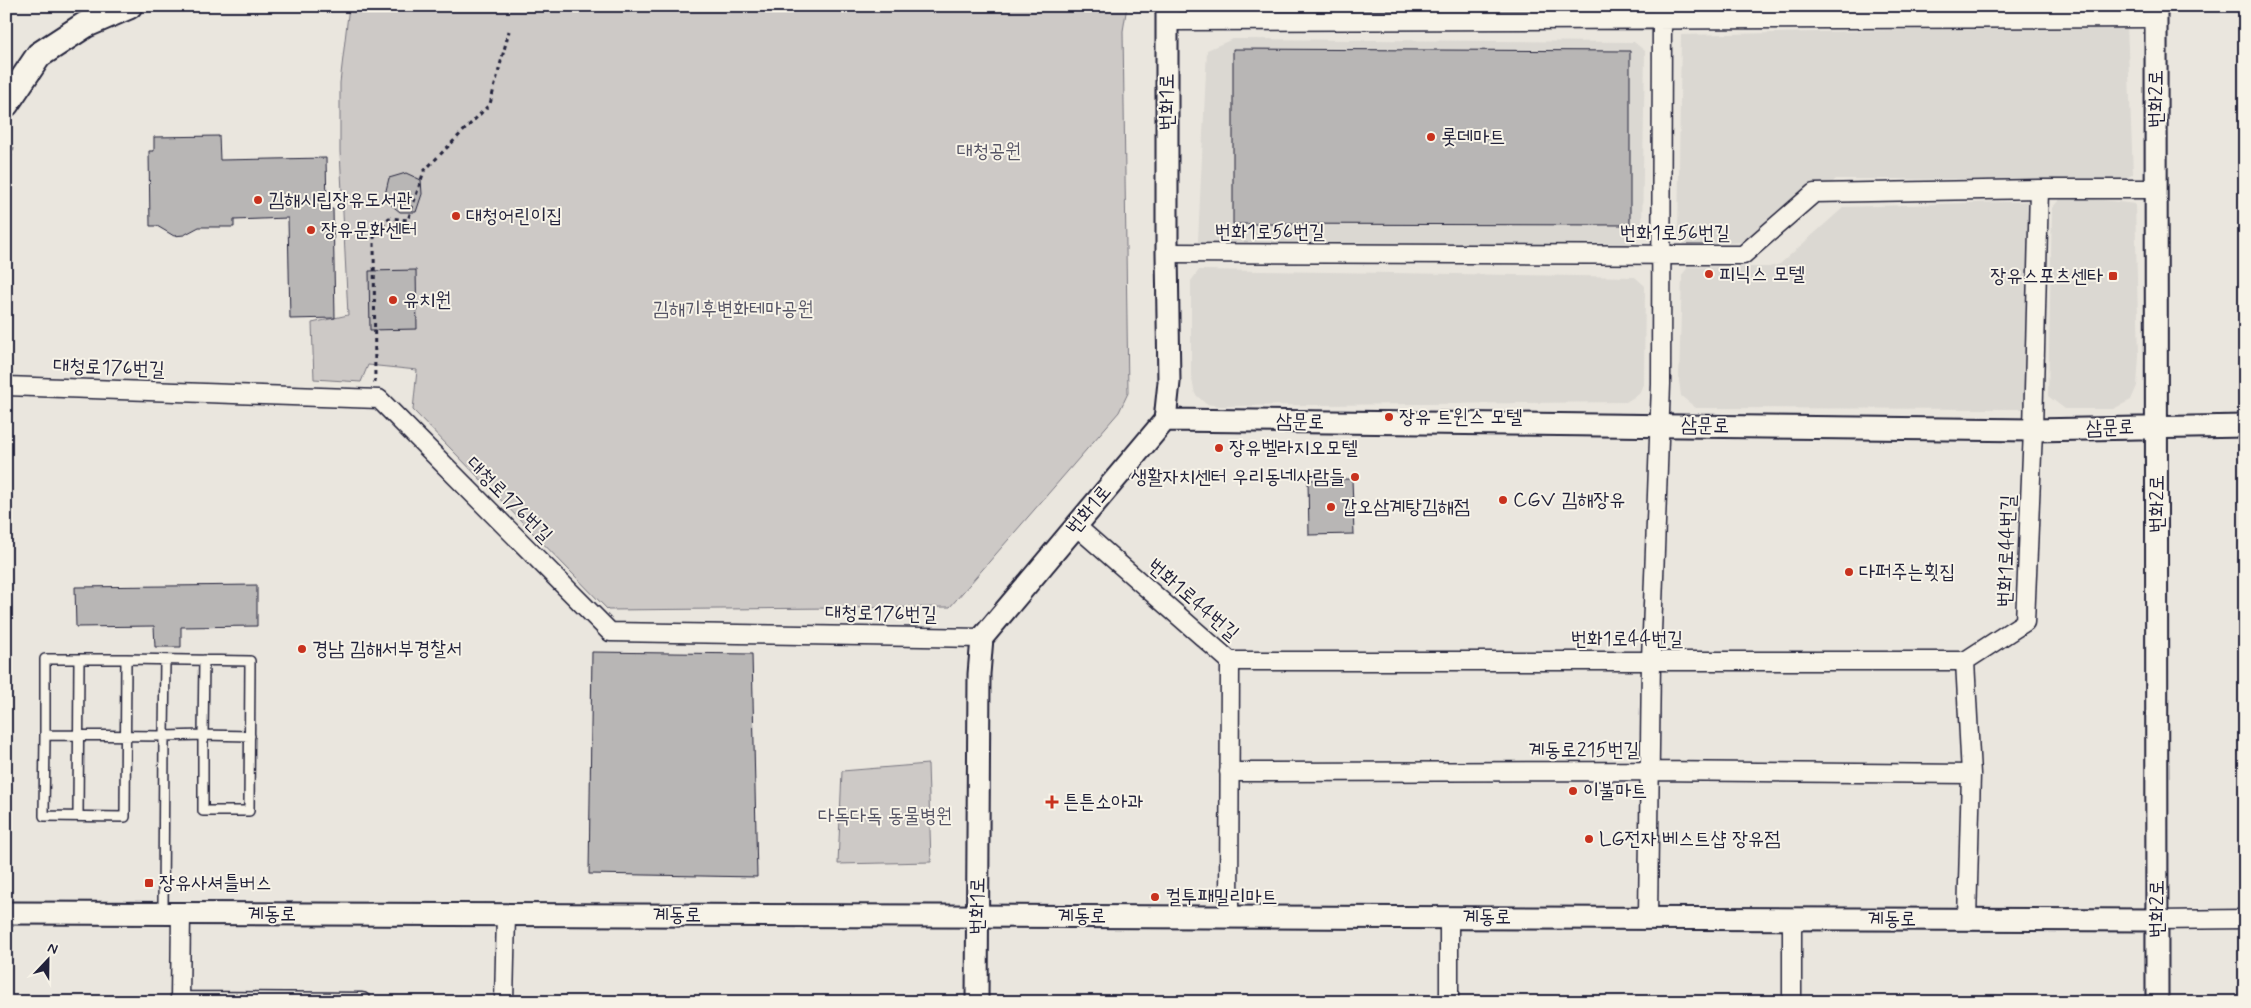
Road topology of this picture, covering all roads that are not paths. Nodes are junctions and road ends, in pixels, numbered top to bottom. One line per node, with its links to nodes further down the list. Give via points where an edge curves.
1 (129, 6): 5 (main road, via 85,25 39,55)
2 (1662, 12): 3 (street); 4 (street); 9 (street)
3 (2156, 12): 7 (street, 번화2로)
4 (1167, 14): 8 (street, 번화1로)
5 (6, 104)
6 (2039, 189): 7 (street, 번화1로56번길); 9 (street, 번화1로56번길, via 1814,193 1743,255); 15 (street)
7 (2156, 189): 13 (street, 번화2로)
8 (1167, 253): 9 (street, 번화1로56번길); 11 (street, 번화1로, via 1169,382)
9 (1662, 254): 12 (street)
10 (6, 386): 17 (street, 대청로176번길, via 379,399 610,632)
11 (1165, 420): 12 (street, 삼문로); 16 (street, 번화1로)
12 (1658, 426): 15 (street, 삼문로); 22 (street)
13 (2157, 426): 14 (street, 삼문로); 15 (street, 삼문로); 45 (street, 번화2로)
14 (2245, 426)
15 (2033, 430): 24 (street, 번화1로44번길, via 2025,622)
16 (1076, 526): 17 (street, 번화1로); 23 (street, 번화1로44번길)
17 (982, 638): 38 (street, 번화1로)
18 (80, 659): 19 (lane); 25 (lane, via 45,659); 26 (lane)
19 (126, 659): 20 (lane); 27 (lane)
20 (165, 660): 21 (lane); 29 (lane)
21 (204, 660): 28 (lane); 30 (lane, via 250,661)
22 (1651, 660): 23 (street, 번화1로44번길); 24 (street, 번화1로44번길); 31 (street)
23 (1230, 661): 32 (street)
24 (1965, 661): 33 (street)
25 (45, 735): 26 (lane); 34 (lane, via 44,816)
26 (79, 735): 27 (lane); 34 (lane)
27 (126, 735): 29 (lane); 34 (lane, via 126,817)
28 (203, 735): 29 (lane); 30 (lane); 30 (lane, via 203,811 249,811)
29 (164, 736): 36 (lane)
30 (250, 736)
31 (1651, 771): 32 (street, 계동로215번길); 33 (street, 계동로215번길); 41 (street)
32 (1229, 772): 39 (street)
33 (1971, 774): 43 (street)
34 (78, 816)
35 (6, 913): 36 (street, 계동로)
36 (172, 913): 37 (street, 계동로); 46 (street)
37 (506, 914): 38 (street, 계동로); 48 (street)
38 (978, 916): 39 (street, 계동로); 49 (street, 번화1로)
39 (1230, 916): 40 (street, 계동로)
40 (1449, 917): 41 (street, 계동로); 50 (street)
41 (1648, 918): 42 (street, 계동로)
42 (1792, 918): 43 (street, 계동로); 51 (street)
43 (1967, 919): 45 (street, 계동로)
44 (2245, 919): 45 (street)
45 (2157, 920): 52 (street, 번화2로)
46 (180, 1001): 47 (street)
47 (362, 1002)
48 (504, 1002)
49 (977, 1002)
50 (1449, 1002)
51 (1792, 1002)
52 (2157, 1002)

